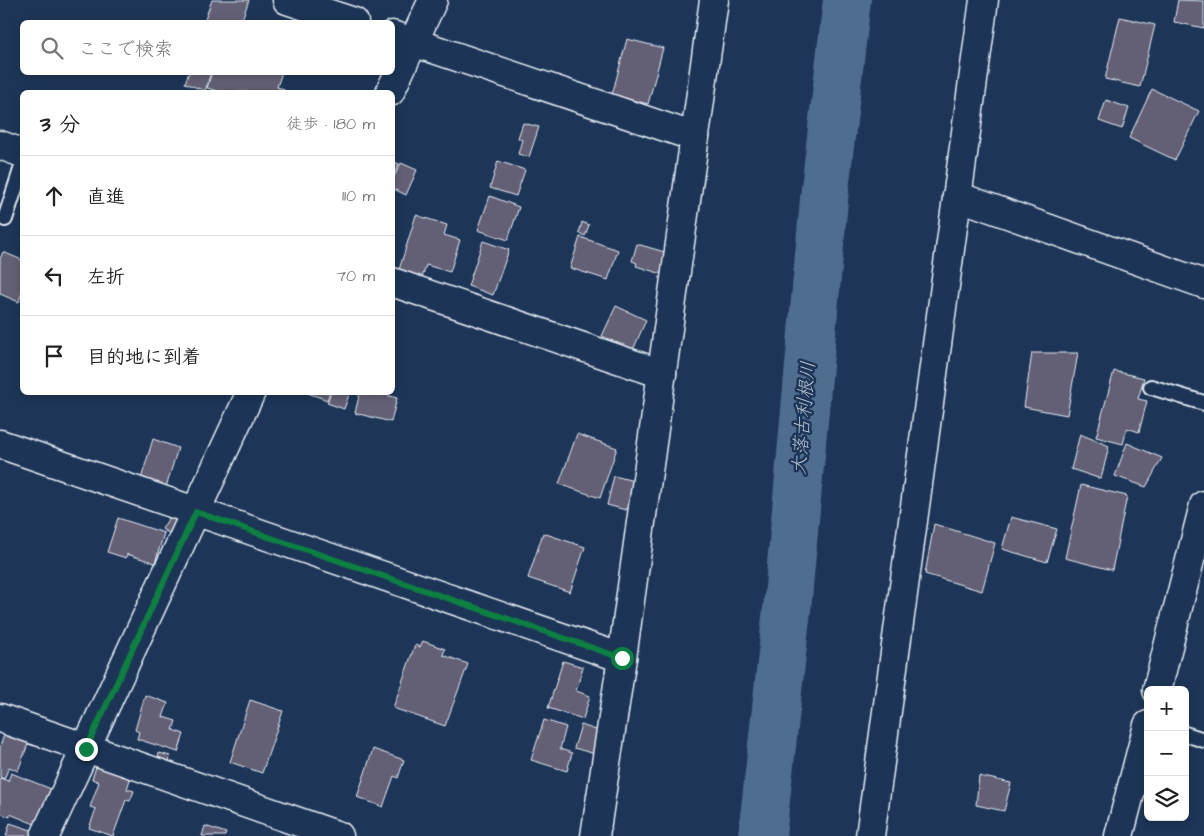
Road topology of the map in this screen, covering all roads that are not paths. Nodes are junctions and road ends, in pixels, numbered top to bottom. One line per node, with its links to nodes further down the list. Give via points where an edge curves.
1 (287, 0): 5 (street)
2 (433, 0): 6 (street)
3 (714, 0): 10 (street)
4 (984, 0): 14 (street)
5 (348, 20)
6 (403, 39): 7 (street); 10 (street)
7 (395, 72)
8 (394, 75): 9 (street)
9 (390, 90)
10 (694, 137): 18 (street)
11 (0, 145): 12 (street)
12 (20, 152)
13 (20, 173): 15 (lane)
14 (957, 196): 17 (street); 35 (street)
15 (5, 219)
16 (395, 283): 18 (street)
17 (1204, 284)
18 (662, 374): 25 (street)
19 (1151, 387): 21 (lane)
20 (250, 395): 24 (street)
21 (1204, 403)
22 (0, 444): 24 (street)
23 (1204, 505): 26 (street)
24 (196, 512): 25 (street); 31 (street)
25 (622, 658): 34 (street)
26 (1158, 686)
27 (0, 718): 31 (street)
28 (1146, 731): 36 (street)
29 (1189, 735): 30 (lane)
30 (1204, 740)
31 (86, 749): 32 (street); 33 (street)
32 (45, 836)
33 (339, 836)
34 (595, 836)
35 (870, 836)
36 (1120, 836)

